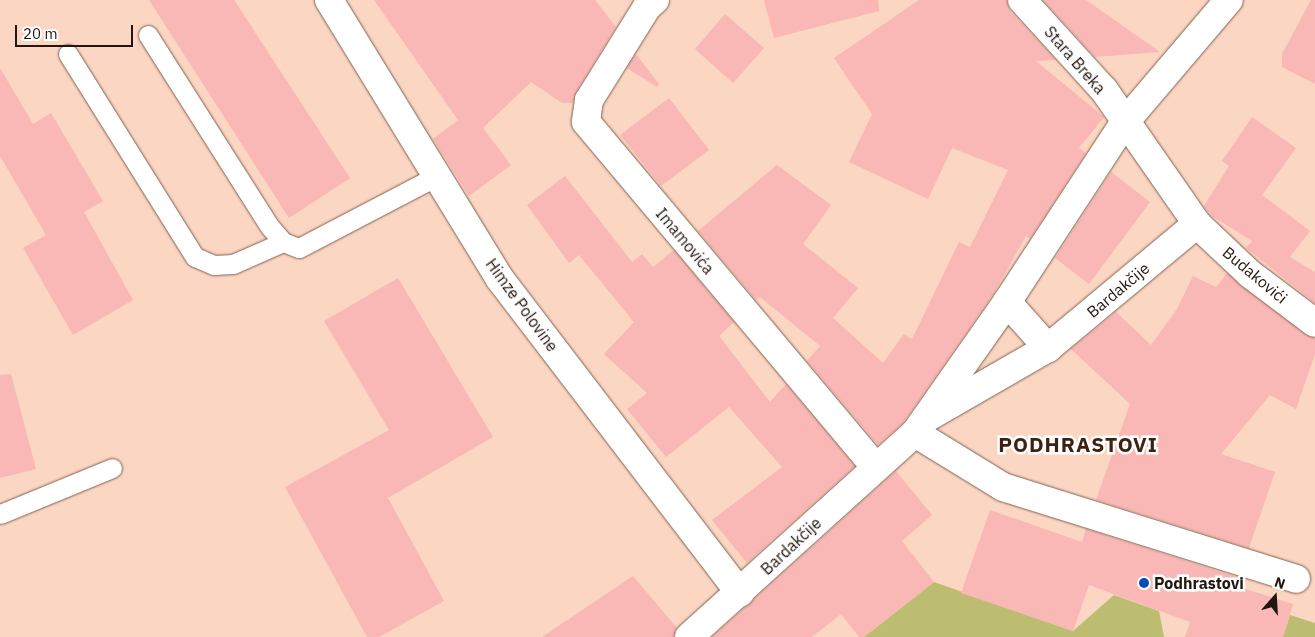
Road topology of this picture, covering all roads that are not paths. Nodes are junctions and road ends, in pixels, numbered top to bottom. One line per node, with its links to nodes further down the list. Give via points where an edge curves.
1 (329, 0): 8 (street, Himze Polovine)
2 (655, 0): 15 (street, Imamovića, via 647,7 589,100 586,122)
3 (1022, 0): 7 (street, Stara Breka, via 1104,90)
4 (1229, 0): 7 (street, Bardakčije)
5 (148, 35): 10 (lane, via 270,227)
6 (68, 54): 10 (lane, via 195,257 214,265 234,264)
7 (1125, 122): 9 (street); 11 (street, Bardakčije)
8 (437, 176): 10 (lane, via 299,248); 19 (street, Himze Polovine, via 500,279)
9 (1197, 224): 12 (street, Budakovići, via 1250,274); 13 (street, Bardakčije)
10 (283, 242)
11 (1007, 302): 13 (street); 14 (street, Bardakčije)
12 (1315, 324)
13 (1048, 348): 14 (street, Bardakčije)
14 (922, 425): 15 (street, Bardakčije); 18 (street, via 1003,487)
15 (876, 467): 19 (street, Bardakčije)
16 (112, 468): 17 (lane)
17 (0, 514)
18 (1296, 579)
19 (740, 593): 20 (street, Bardakčije)
20 (689, 637)

